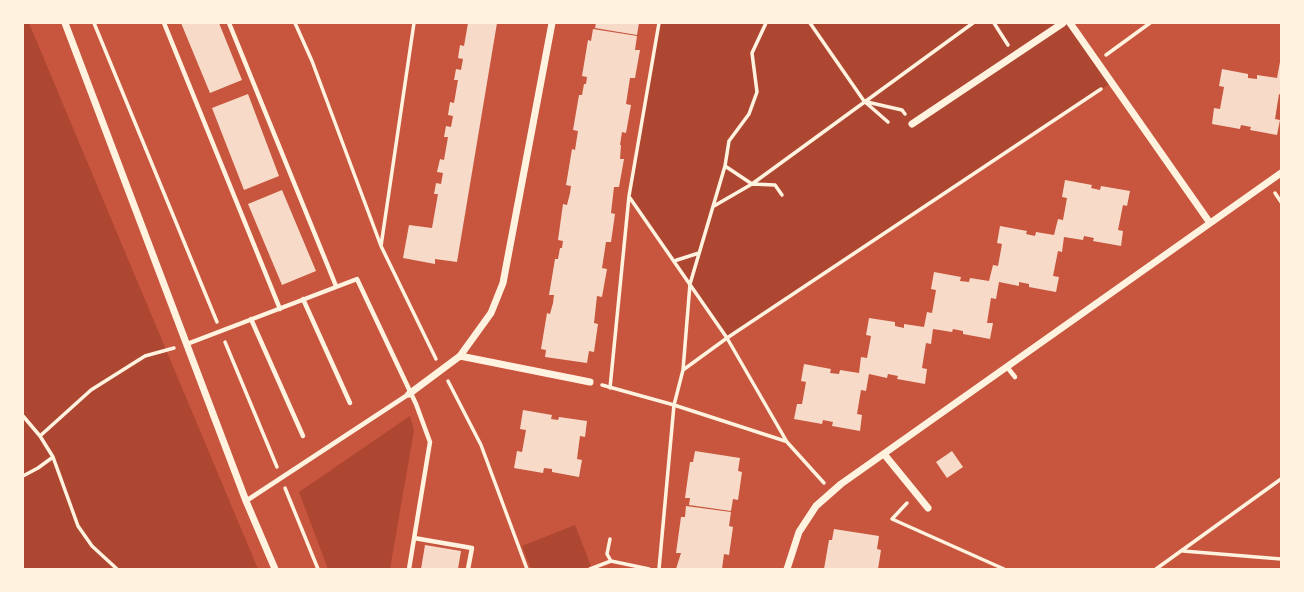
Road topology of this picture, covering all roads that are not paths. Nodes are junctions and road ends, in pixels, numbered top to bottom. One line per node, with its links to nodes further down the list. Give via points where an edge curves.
1 (65, 23): 14 (street)
2 (164, 23): 12 (lane)
3 (229, 23): 10 (lane)
4 (552, 23): 15 (street, via 503,283 491,313)
5 (1063, 23): 7 (street)
6 (1070, 23): 9 (street)
7 (912, 124)
8 (1281, 173): 9 (street)
9 (1210, 223): 16 (street)
10 (336, 286): 11 (lane); 19 (lane, via 356,279)
11 (303, 299): 12 (lane); 20 (lane)
12 (280, 309): 13 (lane)
13 (251, 319): 14 (lane); 21 (lane)
14 (187, 344): 23 (street)
15 (460, 356): 18 (street); 19 (street)
16 (1007, 367): 17 (lane); 22 (street)
17 (1015, 377)
18 (590, 382)
19 (410, 394): 23 (lane); 25 (lane, via 430,443)
20 (350, 403)
21 (303, 436)
22 (884, 454): 24 (street); 29 (street, via 816,506 799,532)
23 (246, 501): 26 (street)
24 (928, 509)
25 (414, 538): 27 (lane); 28 (lane, via 472,548)
26 (275, 569)
27 (410, 569)
28 (468, 569)
29 (787, 569)

